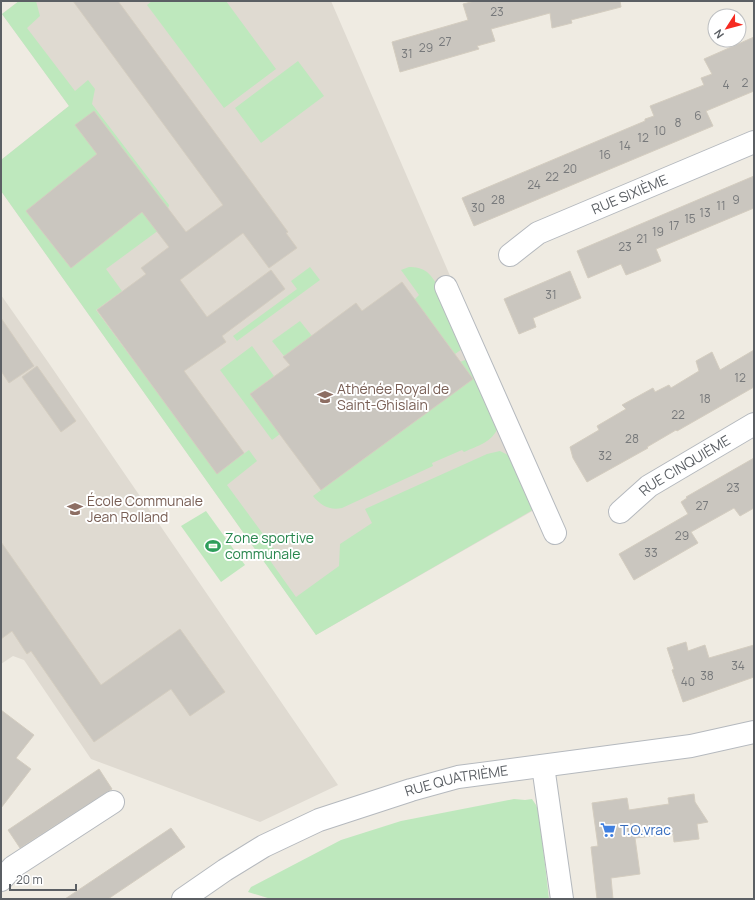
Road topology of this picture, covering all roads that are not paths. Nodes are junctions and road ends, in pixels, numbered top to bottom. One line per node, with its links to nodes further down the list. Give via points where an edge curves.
1 (754, 142): 2 (street, RUE SIXIÈME, via 538,233)
2 (510, 255)
3 (446, 287): 6 (street)
4 (754, 424): 5 (street, RUE CINQUIÈME, via 648,486)
5 (620, 512)
6 (555, 534)
7 (754, 732): 8 (street, RUE QUATRIÈME, via 691,746)
8 (543, 766): 11 (street, RUE QUATRIÈME, via 458,777 319,820 264,846); 12 (street)
9 (113, 802): 10 (street, via 14,867)
10 (1, 880)
11 (183, 899)
12 (562, 899)

